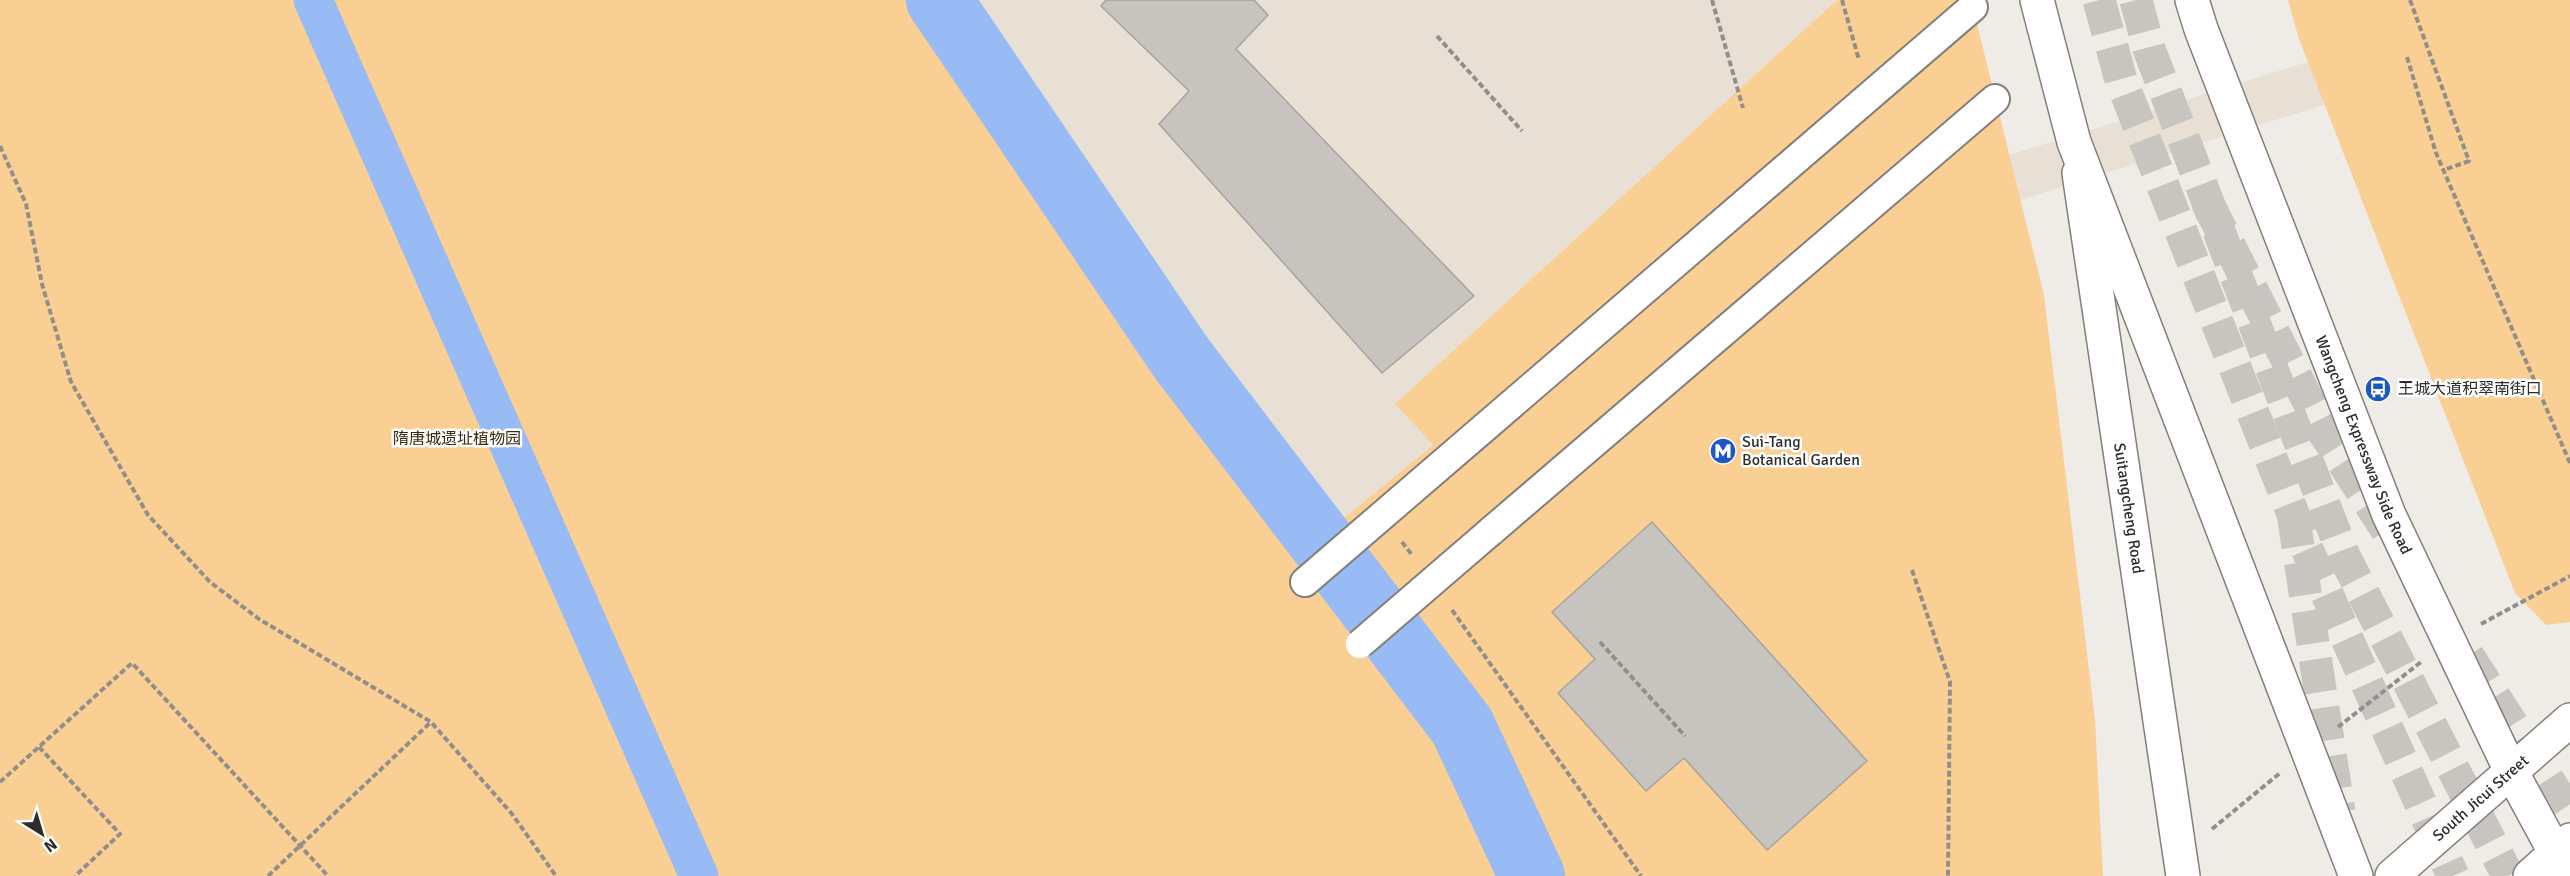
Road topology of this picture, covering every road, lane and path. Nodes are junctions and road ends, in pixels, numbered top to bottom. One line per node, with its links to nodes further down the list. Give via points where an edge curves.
1 (1712, 0): 11 (path)
2 (1842, 0): 9 (path)
3 (2037, 0): 13 (main road)
4 (2192, 0): 29 (main road, Wangcheng Expressway Side Road, via 2389,515)
5 (2410, 0): 15 (path, via 2469,161)
6 (1973, 7): 9 (street)
7 (1437, 36): 12 (path)
8 (2407, 57): 15 (path)
9 (1868, 96): 17 (street)
10 (1995, 99): 21 (street, bridge)
11 (1743, 108)
12 (1522, 131)
13 (2074, 142): 39 (main road, Suitangcheng Road); 40 (main road)
14 (0, 146): 26 (path, via 26,204 42,284 71,382 148,515 210,582 259,619)
15 (2444, 170): 16 (path)
16 (2570, 463)
17 (1383, 515): 20 (street); 21 (path)
18 (1912, 570): 38 (path, via 1950,682)
19 (2570, 576): 22 (path)
20 (1305, 582)
21 (1432, 582): 24 (street, bridge); 37 (path)
22 (2511, 608)
23 (1600, 642): 27 (path)
24 (1360, 644)
25 (2570, 720): 29 (main road, South Jicui Street)
26 (431, 722): 31 (path); 36 (path, via 512,814)
27 (1685, 736)
28 (39, 747): 30 (path); 31 (path, via 132,663); 33 (path, via 120,834)
29 (2511, 771): 32 (main road, Wangcheng Expressway Side Road); 41 (main road, South Jicui Street)
30 (0, 782)
31 (300, 846): 34 (path); 35 (path)
32 (2564, 856): 42 (main road)
33 (75, 876)
34 (268, 876)
35 (328, 876)
36 (556, 876)
37 (1641, 876)
38 (1948, 876)
39 (2183, 876)
40 (2356, 876)
41 (2392, 876)
42 (2530, 876)

